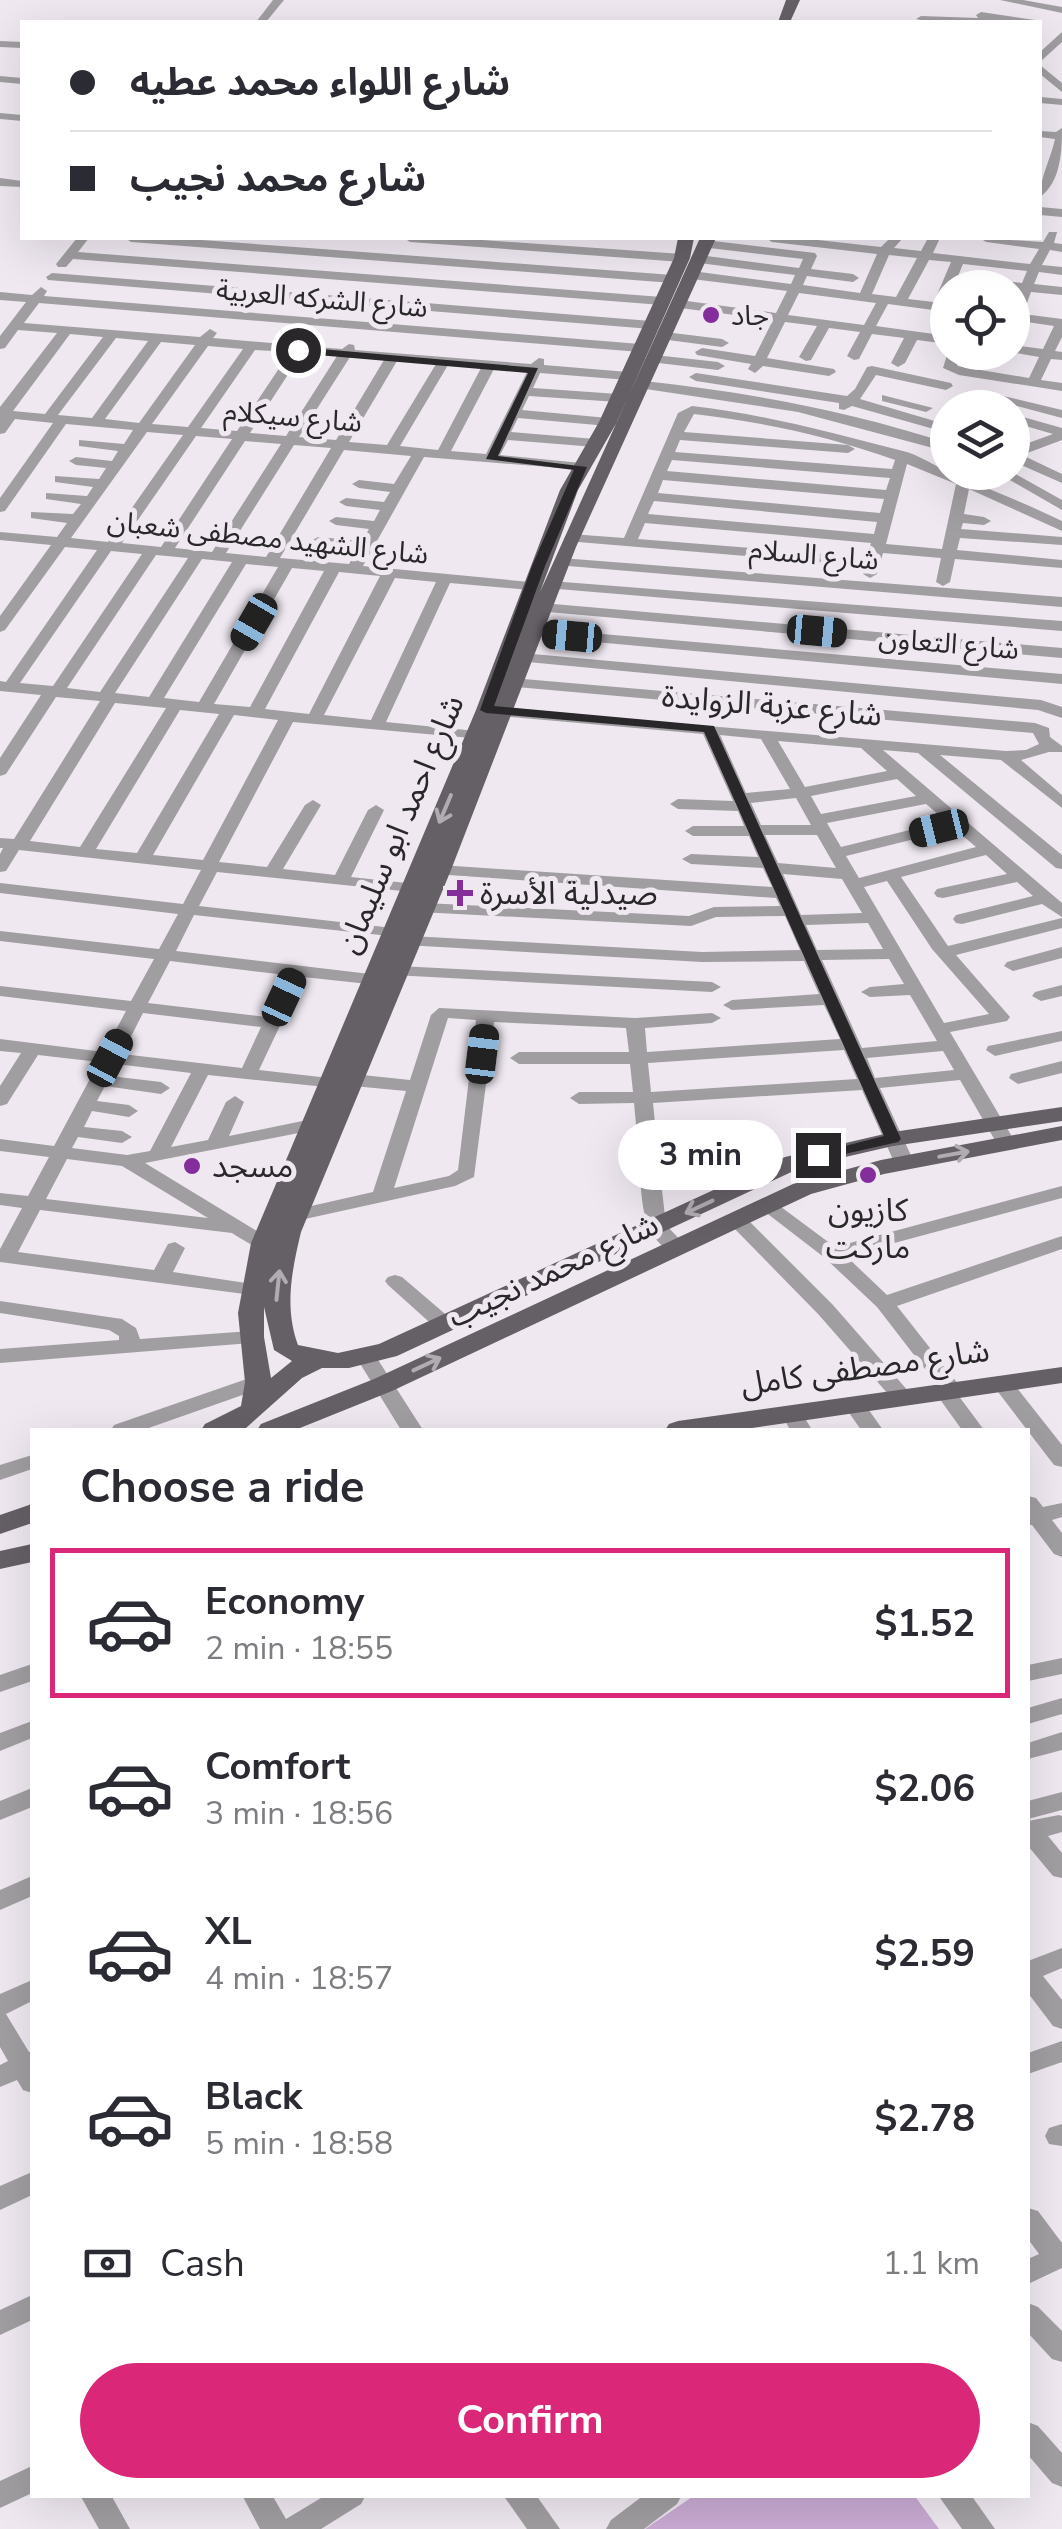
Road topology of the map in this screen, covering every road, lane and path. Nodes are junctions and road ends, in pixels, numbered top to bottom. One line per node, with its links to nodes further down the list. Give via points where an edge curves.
1 (279, 0): 7 (street)
2 (1012, 1): 3 (street); 5 (street)
3 (1056, 9)
4 (922, 12): 6 (street)
5 (986, 15): 6 (street); 8 (street)
6 (944, 16)
7 (263, 20)
8 (1022, 20)
9 (1062, 35): 10 (street)
10 (1057, 47)
11 (1042, 70): 12 (street)
12 (1061, 86)
13 (1062, 134): 14 (street)
14 (1042, 189)
15 (81, 240): 31 (street)
16 (172, 240): 36 (street)
17 (195, 240): 27 (street)
18 (373, 240): 33 (street)
19 (434, 240): 26 (street)
20 (933, 240): 32 (street)
21 (982, 240): 35 (street)
22 (1017, 240): 23 (street); 39 (street)
23 (1049, 240): 28 (street); 41 (street)
24 (834, 241): 25 (street)
25 (889, 241): 32 (street); 62 (street)
26 (458, 242): 29 (street); 38 (street)
27 (285, 244): 33 (street); 45 (street)
28 (1062, 248)
29 (567, 250): 30 (street); 46 (street)
30 (692, 254): 34 (street); 40 (street); 46 (street); 51 (street); 97 (main road, شارع احمد ابو سليمان)
31 (69, 255): 36 (street); 48 (street)
32 (923, 255): 35 (street); 67 (street)
33 (363, 256): 38 (street); 49 (street)
34 (811, 256): 42 (street); 47 (street)
35 (963, 260): 37 (street); 43 (street)
36 (161, 262): 45 (street); 55 (street)
37 (985, 262): 39 (street); 44 (street)
38 (446, 263): 46 (street); 54 (street)
39 (1002, 264): 41 (street)
40 (759, 266): 47 (street); 52 (street)
41 (1034, 268): 50 (street); 53 (street)
42 (856, 270): 47 (street); 60 (street)
43 (957, 270)
44 (983, 270)
45 (265, 271): 49 (street); 58 (street)
46 (557, 272): 59 (street)
47 (803, 272): 56 (street)
48 (52, 277): 55 (street); 64 (street)
49 (349, 278): 54 (street); 66 (street)
50 (1030, 279)
51 (734, 280): 52 (street); 63 (street)
52 (751, 282): 56 (street)
53 (1061, 282): 57 (street); 77 (street)
54 (433, 284): 59 (street); 69 (street)
55 (144, 285): 58 (street); 68 (street)
56 (796, 287): 60 (street); 75 (street)
57 (1030, 287)
58 (248, 294): 66 (street); 73 (street)
59 (544, 294): 74 (street); 97 (street)
60 (845, 294): 62 (street)
61 (0, 296): 64 (street, شارع الشركه العربية)
62 (865, 296): 65 (street)
63 (726, 297)
64 (35, 299): 68 (street, شارع الشركه العربية); 78 (street)
65 (884, 299): 67 (street); 85 (street)
66 (334, 301): 69 (street); 79 (street)
67 (901, 301): 70 (street)
68 (127, 307): 73 (street, شارع الشركه العربية)
69 (419, 308): 74 (street); 84 (street)
70 (930, 311)
71 (735, 312): 75 (street); 86 (street); 97 (street)
72 (930, 314): 88 (street)
73 (228, 315): 79 (street, شارع الشركه العربية); 92 (street)
74 (525, 316): 91 (street); 97 (street)
75 (780, 318): 81 (street); 106 (street)
76 (1030, 320): 77 (street)
77 (1044, 320): 80 (street)
78 (11, 323): 83 (street); 94 (street)
79 (320, 323): 82 (street, شارع الشركه العربية)
80 (1062, 323): 99 (street)
81 (826, 324): 85 (street); 101 (street)
82 (361, 326): 84 (street, شارع الشركه العربية); 98 (street)
83 (66, 330): 87 (street); 126 (street)
84 (406, 330): 91 (street, شارع الشركه العربية)
85 (868, 330): 88 (street); 100 (street)
86 (723, 332)
87 (112, 334): 89 (street); 127 (street)
88 (910, 335): 90 (street); 104 (street)
89 (157, 338): 92 (street); 130 (street)
90 (930, 338)
91 (513, 340): 93 (street, شارع الشركه العربية)
92 (204, 342): 95 (street); 132 (street)
93 (548, 342): 97 (street, شارع الشركه العربية); 107 (street)
94 (1, 343)
95 (252, 346): 96 (street); 134 (street)
96 (298, 350): 98 (street); 137 (street)
97 (649, 352): 106 (street); 106 (street); 107 (street); 118 (street); 119 (street); 129 (main road, شارع احمد ابو سليمان); 170 (main road, شارع احمد ابو سليمان)
98 (345, 354): 102 (street); 139 (street)
99 (1054, 355): 112 (street)
100 (854, 356)
101 (806, 357): 106 (street); 110 (street)
102 (392, 358): 103 (street); 143 (street)
103 (444, 362): 105 (street); 146 (street)
104 (898, 363)
105 (489, 366): 107 (street); 149 (street)
106 (757, 366): 110 (street); 110 (street); 119 (street)
107 (534, 370): 118 (street)
108 (956, 370): 109 (street)
109 (959, 371): 111 (street); 115 (street)
110 (828, 374): 113 (street)
111 (992, 380): 112 (street); 116 (street); 117 (street)
112 (1033, 383): 114 (street)
113 (862, 386): 120 (street); 121 (street); 125 (street); 128 (street)
114 (1062, 388)
115 (942, 390)
116 (986, 390)
117 (1002, 390)
118 (524, 392): 123 (street)
119 (740, 396): 125 (street)
120 (930, 402)
121 (930, 402)
122 (1030, 409): 124 (street)
123 (514, 413): 129 (street); 135 (street)
124 (1057, 413): 131 (street)
125 (834, 414): 142 (street)
126 (4, 415): 127 (street, شارع سيكلام); 133 (street)
127 (55, 419): 130 (street, شارع سيكلام); 159 (street)
128 (930, 421)
129 (608, 422): 141 (main road, شارع احمد ابو سليمان)
130 (96, 423): 132 (street, شارع سيكلام)
131 (1030, 423): 138 (street)
132 (142, 427): 134 (street, شارع سيكلام); 144 (street)
133 (0, 430)
134 (192, 432): 137 (street, شارع سيكلام); 196 (street)
135 (503, 435): 141 (street); 151 (street)
136 (675, 435): 148 (street); 148 (street, via 688,411 753,417); 150 (street)
137 (241, 436): 139 (street, شارع سيكلام); 198 (street)
138 (1059, 438): 145 (street)
139 (290, 441): 143 (street, شارع سيكلام); 201 (street)
140 (84, 443): 144 (street)
141 (595, 443): 156 (main road, شارع احمد ابو سليمان)
142 (930, 443)
143 (342, 446): 146 (street, شارع سيكلام); 205 (street)
144 (125, 448): 154 (street)
145 (1030, 448)
146 (391, 450): 147 (street, شارع سيكلام)
147 (420, 452): 149 (street, شارع سيكلام); 166 (street)
148 (901, 454): 155 (street); 158 (street)
149 (442, 455): 151 (street, شارع سيكلام)
150 (666, 455): 158 (street); 160 (street)
151 (491, 459): 156 (street, شارع سيكلام)
152 (76, 461): 154 (street)
153 (1030, 464): 162 (street)
154 (113, 465): 163 (street)
155 (930, 466)
156 (581, 467): 167 (main road, شارع احمد ابو سليمان)
157 (0, 474): 159 (street)
158 (898, 474): 171 (street)
159 (23, 476): 178 (street)
160 (658, 476): 171 (street); 173 (street)
161 (60, 479): 163 (street)
162 (1062, 479)
163 (100, 483): 174 (street)
164 (359, 484): 166 (street)
165 (1030, 487): 176 (street)
166 (399, 489): 177 (street)
167 (569, 490): 170 (main road); 197 (main road, شارع احمد ابو سليمان)
168 (962, 490): 186 (street)
169 (984, 490): 179 (street, via 1005,499 1004,510)
170 (592, 492): 197 (main road, شارع احمد ابو سليمان)
171 (892, 495): 182 (street)
172 (52, 496): 174 (street)
173 (649, 496): 181 (street); 182 (street)
174 (88, 500): 183 (street)
175 (346, 502): 177 (street)
176 (1062, 506)
177 (389, 507): 187 (street)
178 (0, 508)
179 (1027, 512): 188 (street); 190 (street)
180 (36, 514): 183 (street)
181 (639, 518): 193 (street); 204 (street)
182 (885, 518): 204 (street)
183 (75, 519): 192 (street)
184 (336, 521): 187 (street)
185 (984, 521): 186 (street)
186 (955, 525): 190 (street); 199 (street)
187 (378, 526): 195 (street)
188 (1062, 526)
189 (7, 537): 192 (street, شارع الشهيد مصطفى شعبان); 202 (street)
190 (1026, 539): 194 (street); 207 (street)
191 (318, 541): 195 (street)
192 (60, 542): 196 (street, شارع الشهيد مصطفى شعبان); 218 (street)
193 (629, 542): 197 (street); 204 (street)
194 (1062, 542)
195 (367, 546): 209 (street)
196 (109, 547): 198 (street, شارع الشهيد مصطفى شعبان); 228 (street)
197 (561, 548): 204 (street, شارع السلام); 213 (main road, شارع احمد ابو سليمان)
198 (158, 552): 200 (street, شارع الشهيد مصطفى شعبان); 229 (street)
199 (948, 554): 204 (street); 207 (street); 212 (street)
200 (197, 556): 201 (street, شارع الشهيد مصطفى شعبان); 230 (street)
201 (216, 557): 203 (street, شارع الشهيد مصطفى شعبان)
202 (0, 558)
203 (241, 560): 205 (street, شارع الشهيد مصطفى شعبان); 231 (street)
204 (873, 562): 212 (street); 215 (street, شارع السلام); 217 (street)
205 (278, 563): 208 (street, شارع الشهيد مصطفى شعبان); 233 (street)
206 (1062, 564): 207 (street)
207 (1022, 567)
208 (334, 569): 209 (street, شارع الشهيد مصطفى شعبان); 238 (street)
209 (353, 571): 210 (street, شارع الشهيد مصطفى شعبان)
210 (389, 574): 211 (street, شارع الشهيد مصطفى شعبان); 240 (street)
211 (444, 580): 213 (street, شارع الشهيد مصطفى شعبان); 241 (street)
212 (943, 582): 214 (street)
213 (541, 586): 216 (main road, شارع احمد ابو سليمان); 217 (street, شارع الشهيد مصطفى شعبان); 236 (main road, شارع احمد ابو سليمان)
214 (1062, 592)
215 (1062, 602)
216 (542, 608): 220 (main road, شارع احمد ابو سليمان); 221 (street)
217 (860, 610): 219 (street, شارع الشهيد مصطفى شعبان); 221 (street)
218 (0, 627)
219 (1062, 628): 222 (street)
220 (532, 632): 223 (main road, شارع احمد ابو سليمان); 224 (street, شارع التعاون)
221 (853, 634): 222 (street); 224 (street)
222 (1057, 653)
223 (522, 658): 226 (main road, شارع احمد ابو سليمان); 227 (street)
224 (846, 659): 225 (street, شارع التعاون); 227 (street)
225 (1062, 680)
226 (512, 683): 236 (main road, شارع احمد ابو سليمان); 237 (street)
227 (839, 685): 234 (street); 237 (street)
228 (5, 686): 229 (street)
229 (54, 692): 230 (street); 250 (street)
230 (108, 697): 231 (street); 264 (street)
231 (154, 702): 232 (street)
232 (176, 704): 233 (street); 266 (street)
233 (204, 707): 235 (street)
234 (1059, 709)
235 (230, 710): 238 (street); 268 (street)
236 (496, 710): 242 (street, شارع عزبة الزوايدة); 247 (main road, شارع احمد ابو سليمان)
237 (832, 710): 244 (street); 246 (street, via 1035,728)
238 (254, 712): 239 (street)
239 (288, 716): 240 (street); 271 (street)
240 (314, 719): 241 (street)
241 (376, 725): 247 (street)
242 (709, 729): 243 (street, شارع عزبة الزوايدة); 254 (street)
243 (766, 734): 244 (street, شارع عزبة الزوايدة); 252 (street)
244 (822, 739): 245 (street, شارع عزبة الزوايدة)
245 (866, 743): 248 (street, شارع عزبة الزوايدة); 251 (street)
246 (1052, 744): 249 (street, شارع عزبة الزوايدة)
247 (478, 746): 280 (main road, شارع احمد ابو سليمان, one-way to 280); 280 (main road, شارع احمد ابو سليمان)
248 (922, 748): 249 (street, شارع عزبة الزوايدة); 263 (street)
249 (1006, 756): 255 (street)
250 (0, 771)
251 (900, 773): 252 (street); 253 (street)
252 (800, 792): 254 (street); 260 (street)
253 (929, 798): 259 (street); 260 (street)
254 (742, 802): 256 (street); 262 (street)
255 (1062, 802)
256 (678, 804)
257 (313, 805): 274 (street)
258 (376, 810): 278 (street)
259 (959, 823): 265 (street); 267 (street)
260 (819, 825): 262 (street); 267 (street)
261 (693, 831): 262 (street)
262 (756, 833): 272 (street)
263 (1034, 841): 265 (street); 270 (street)
264 (11, 844): 266 (street); 273 (street)
265 (991, 851): 275 (street); 276 (street)
266 (85, 853): 268 (street)
267 (836, 853): 277 (street)
268 (142, 859): 271 (street)
269 (691, 859): 272 (street)
270 (1062, 864)
271 (209, 866): 274 (street); 284 (street)
272 (770, 866): 277 (street); 283 (street)
273 (0, 867)
274 (272, 874): 278 (street)
275 (892, 876): 277 (street); 291 (street)
276 (1020, 876): 281 (street); 282 (street)
277 (851, 879): 286 (street)
278 (340, 881): 280 (street)
279 (0, 888): 284 (street)
280 (427, 890): 283 (street); 283 (street, via 691,921 714,912); 290 (main road, شارع احمد ابو سليمان)
281 (943, 893)
282 (1050, 894): 285 (street); 287 (street)
283 (790, 908): 286 (street); 295 (street)
284 (188, 910): 290 (street); 294 (street)
285 (1062, 912)
286 (874, 918): 293 (street)
287 (962, 919)
288 (1062, 923): 291 (street)
289 (0, 936): 294 (street)
290 (402, 937): 295 (street, via 702,957); 298 (main road, شارع احمد ابو سليمان)
291 (945, 952): 313 (street, via 1001,1017)
292 (1062, 952): 296 (street)
293 (896, 954): 295 (street); 300 (street)
294 (165, 955): 297 (street); 307 (street)
295 (810, 955): 305 (street)
296 (1013, 966)
297 (297, 970): 298 (street); 311 (street)
298 (389, 977): 299 (street); 327 (main road, شارع احمد ابو سليمان); 328 (main road, شارع احمد ابو سليمان)
299 (712, 986)
300 (916, 989): 303 (street); 313 (street)
301 (1062, 990): 304 (street)
302 (0, 991): 307 (street)
303 (870, 992)
304 (1041, 996)
305 (830, 999): 306 (street); 316 (street)
306 (732, 1006)
307 (137, 1007): 311 (street); 318 (street)
308 (486, 1016): 310 (street); 330 (street, via 445,1012); 353 (street, via 469,1167 460,1178)
309 (712, 1018): 310 (street)
310 (635, 1023): 320 (street)
311 (272, 1024): 323 (street)
312 (1062, 1036): 317 (street)
313 (944, 1037): 316 (street); 324 (street)
314 (0, 1045): 315 (street)
315 (33, 1049): 318 (street); 334 (street)
316 (853, 1049): 320 (street); 329 (street)
317 (995, 1050)
318 (110, 1058): 322 (street); 326 (street)
319 (519, 1058): 320 (street)
320 (638, 1058): 333 (street)
321 (1062, 1067): 325 (street)
322 (202, 1068): 323 (street); 350 (street)
323 (248, 1074): 328 (street)
324 (966, 1074): 329 (street); 342 (street)
325 (1018, 1078)
326 (99, 1080): 331 (street); 336 (street)
327 (353, 1080): 330 (street); 357 (main road, شارع احمد ابو سليمان)
328 (329, 1084): 339 (main road, شارع احمد ابو سليمان)
329 (869, 1085): 333 (street); 348 (street)
330 (416, 1086): 353 (street)
331 (161, 1088)
332 (579, 1098): 333 (street)
333 (641, 1099): 347 (street)
334 (0, 1100)
335 (235, 1102): 344 (street)
336 (86, 1105): 337 (street); 340 (street)
337 (129, 1111)
338 (1062, 1114): 342 (main road, شارع محمد نجيب)
339 (312, 1126): 344 (street); 363 (main road, شارع احمد ابو سليمان)
340 (72, 1131): 343 (street); 349 (street)
341 (1062, 1133): 342 (main road, شارع محمد نجيب)
342 (1002, 1135): 348 (main road, شارع محمد نجيب)
343 (122, 1137)
344 (215, 1144): 350 (street)
345 (0, 1145): 349 (street)
346 (728, 1146): 347 (street)
347 (646, 1150): 359 (street)
348 (898, 1151): 356 (main road, شارع محمد نجيب); 359 (main road, شارع محمد نجيب, one-way to 359, via 794,1162)
349 (61, 1152): 351 (street); 355 (street)
350 (158, 1155): 351 (street)
351 (127, 1161): 360 (street)
352 (1062, 1192): 366 (street)
353 (381, 1198): 357 (street)
354 (0, 1199): 355 (street)
355 (34, 1203): 360 (street); 361 (street)
356 (766, 1205): 358 (main road, شارع محمد نجيب); 366 (street)
357 (296, 1216): 363 (main road, شارع احمد ابو سليمان)
358 (736, 1220): 365 (main road, شارع محمد نجيب); 384 (street)
359 (656, 1227): 365 (street); 373 (main road, شارع محمد نجيب)
360 (238, 1228): 363 (street)
361 (10, 1230): 367 (street)
362 (1062, 1242): 371 (street)
363 (274, 1246): 370 (main road, شارع احمد ابو سليمان); 378 (main road, شارع احمد ابو سليمان, one-way to 363, via 287,1350 276,1324)
364 (175, 1248): 368 (street)
365 (678, 1249): 381 (main road, شارع محمد نجيب, one-way to 365)
366 (832, 1254): 371 (street)
367 (3, 1256): 368 (street)
368 (161, 1277): 370 (street)
369 (394, 1281): 373 (street)
370 (252, 1289): 374 (main road, شارع احمد ابو سليمان)
371 (884, 1303): 382 (street)
372 (0, 1307): 375 (street, via 116,1324 129,1333)
373 (444, 1324): 377 (main road, شارع محمد نجيب)
374 (251, 1337): 375 (street); 383 (main road, شارع احمد ابو سليمان)
375 (130, 1346): 376 (street)
376 (0, 1356)
377 (366, 1357): 378 (main road, شارع محمد نجيب); 381 (street)
378 (314, 1362): 383 (main road, via 287,1374 271,1396)
379 (1062, 1375): 380 (main road, شارع مصطفى كامل)
380 (1002, 1383): 382 (main road, شارع مصطفى كامل); 395 (street)
381 (383, 1385): 387 (main road, شارع محمد نجيب); 391 (street)
382 (948, 1391): 384 (main road, شارع مصطفى كامل); 394 (street)
383 (256, 1394): 388 (street); 389 (main road, via 246,1418)
384 (902, 1397): 385 (main road, شارع مصطفى كامل)
385 (854, 1404): 386 (main road, شارع مصطفى كامل); 393 (street)
386 (796, 1422): 392 (main road, شارع مصطفى كامل)
387 (308, 1424): 390 (main road)
388 (129, 1428)
389 (219, 1428)
390 (283, 1428)
391 (411, 1428)
392 (708, 1428)
393 (871, 1428)
394 (972, 1428)
395 (1058, 1448)
396 (30, 1463): 397 (street)
397 (0, 1473)
398 (1062, 1510): 399 (street)
399 (1031, 1513): 402 (street)
400 (30, 1514): 401 (main road)
401 (0, 1525)
402 (1062, 1549)
403 (30, 1552): 404 (main road)
404 (0, 1560)
405 (1062, 1666): 406 (street)
406 (1030, 1668)
407 (30, 1673): 408 (street)
408 (0, 1684)
409 (1062, 1706): 410 (street)
410 (1030, 1715)
411 (30, 1730): 413 (street)
412 (1062, 1741): 414 (street)
413 (0, 1742)
414 (1030, 1750)
415 (30, 1798): 416 (street)
416 (0, 1811)
417 (1060, 1812): 418 (street)
418 (1030, 1823)
419 (1030, 1827): 420 (street)
420 (1062, 1869)
421 (30, 1886): 422 (street)
422 (0, 1901)
423 (1036, 1965): 425 (street)
424 (30, 1991): 426 (street)
425 (1036, 2002): 427 (street)
426 (0, 2006)
427 (1062, 2019)
428 (0, 2022): 431 (street)
429 (1062, 2052): 430 (street)
430 (1030, 2063)
431 (22, 2072)
432 (30, 2184): 433 (street)
433 (0, 2199)
434 (1030, 2221): 435 (street)
435 (1059, 2256): 436 (street)
436 (1030, 2271)
437 (30, 2308): 439 (street)
438 (1030, 2317): 440 (street)
439 (0, 2323)
440 (1062, 2350)
441 (1030, 2437): 442 (street)
442 (1062, 2474)
443 (30, 2481): 444 (street)
444 (0, 2495)
445 (97, 2498): 451 (street)
446 (259, 2498): 452 (street)
447 (346, 2498): 453 (street)
448 (520, 2498): 454 (street)
449 (663, 2498): 455 (street)
450 (956, 2498): 456 (street)
451 (115, 2529)
452 (276, 2529)
453 (296, 2529)
454 (545, 2529)
455 (621, 2529)
456 (980, 2529)

